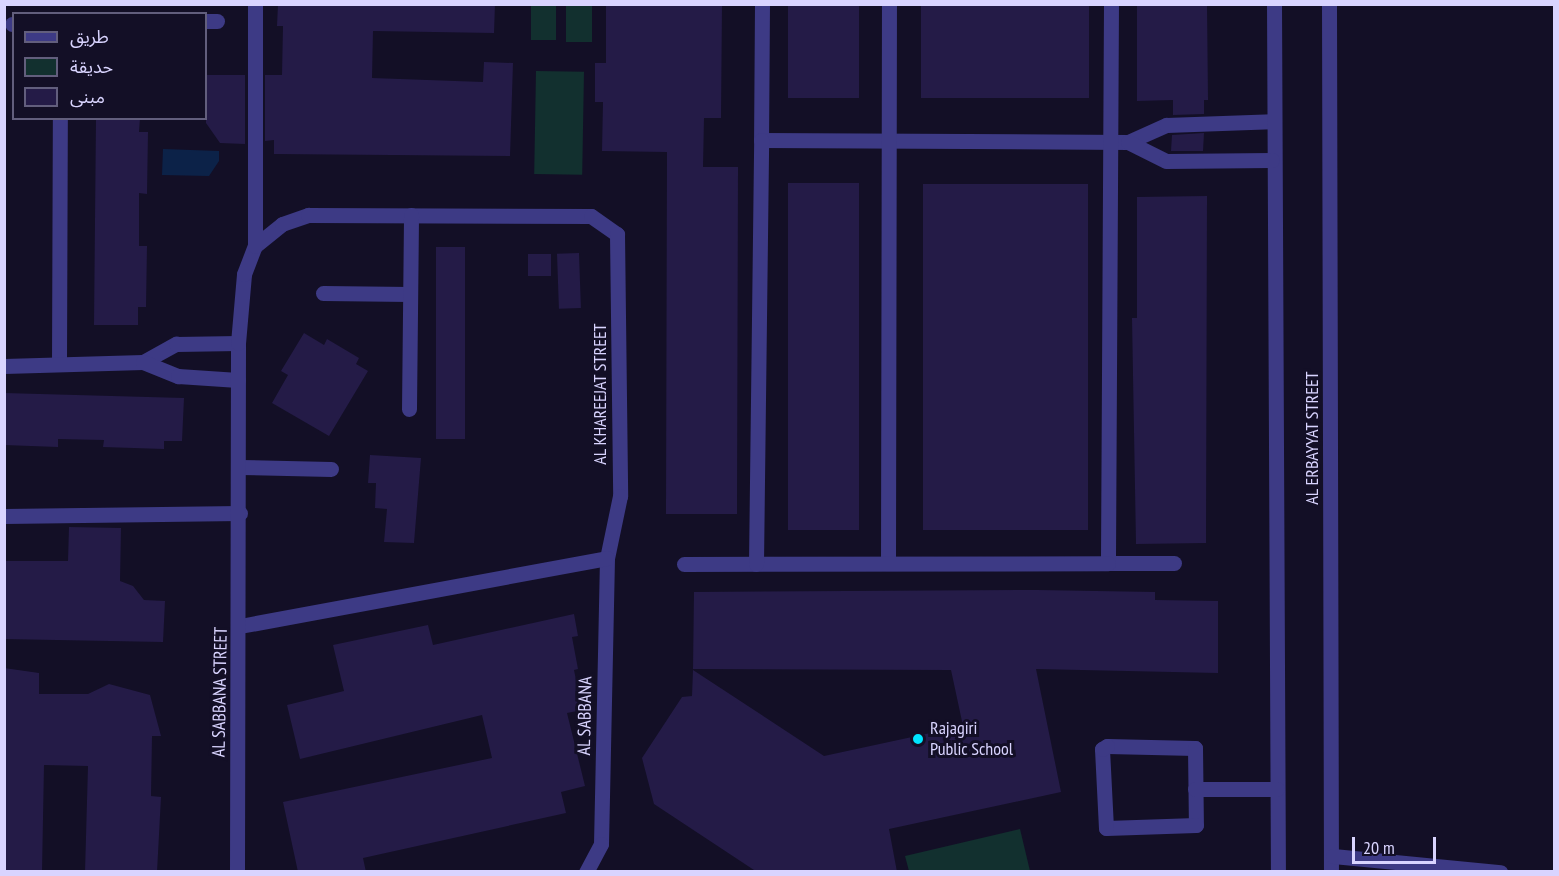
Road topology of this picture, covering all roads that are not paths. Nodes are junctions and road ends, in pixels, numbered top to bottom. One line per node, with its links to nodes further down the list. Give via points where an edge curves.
1 (255, 4): 15 (street)
2 (762, 4): 9 (street)
3 (889, 4): 11 (street)
4 (1111, 4): 10 (street)
5 (1274, 4): 8 (street, AL ERBAYYAT STREET)
6 (1329, 4): 37 (street, AL ERBAYYAT STREET)
7 (60, 120): 20 (street)
8 (1274, 121): 12 (street, via 1166,125); 13 (street, AL ERBAYYAT STREET)
9 (761, 141): 11 (street); 33 (street)
10 (1110, 141): 11 (street); 12 (street); 30 (street)
11 (889, 142): 29 (street)
12 (1128, 142): 13 (street, via 1166,161)
13 (1272, 160): 36 (street, AL ERBAYYAT STREET)
14 (411, 215): 15 (street, AL KHAREEJAT STREET, via 308,215 282,224); 17 (street); 28 (street, AL KHAREEJAT STREET, via 591,216 617,234 620,496)
15 (255, 246): 18 (street, AL SABBANA STREET, via 244,274)
16 (323, 293): 17 (street)
17 (410, 294): 23 (street)
18 (238, 343): 19 (street, via 176,344); 22 (street, AL SABBANA STREET)
19 (143, 362): 20 (street); 22 (street, via 178,375)
20 (58, 364): 21 (street)
21 (4, 366)
22 (238, 380): 24 (street, AL SABBANA STREET)
23 (409, 409)
24 (239, 467): 25 (street); 26 (street, AL SABBANA STREET)
25 (331, 469)
26 (240, 513): 27 (street); 34 (street, AL SABBANA STREET)
27 (4, 516)
28 (607, 558): 34 (street); 39 (street, AL SABBANA, via 601,844)
29 (888, 563): 30 (street); 33 (street)
30 (1108, 563): 31 (street)
31 (1174, 563)
32 (684, 564): 33 (street)
33 (756, 564)
34 (240, 626): 38 (street, AL SABBANA STREET)
35 (1195, 789): 35 (street, via 1192,829 1106,828 1102,749 1193,746); 36 (street)
36 (1277, 789): 40 (street, AL ERBAYYAT STREET)
37 (1332, 864): 41 (street)
38 (237, 872)
39 (586, 872)
40 (1278, 872)
41 (1500, 872)

